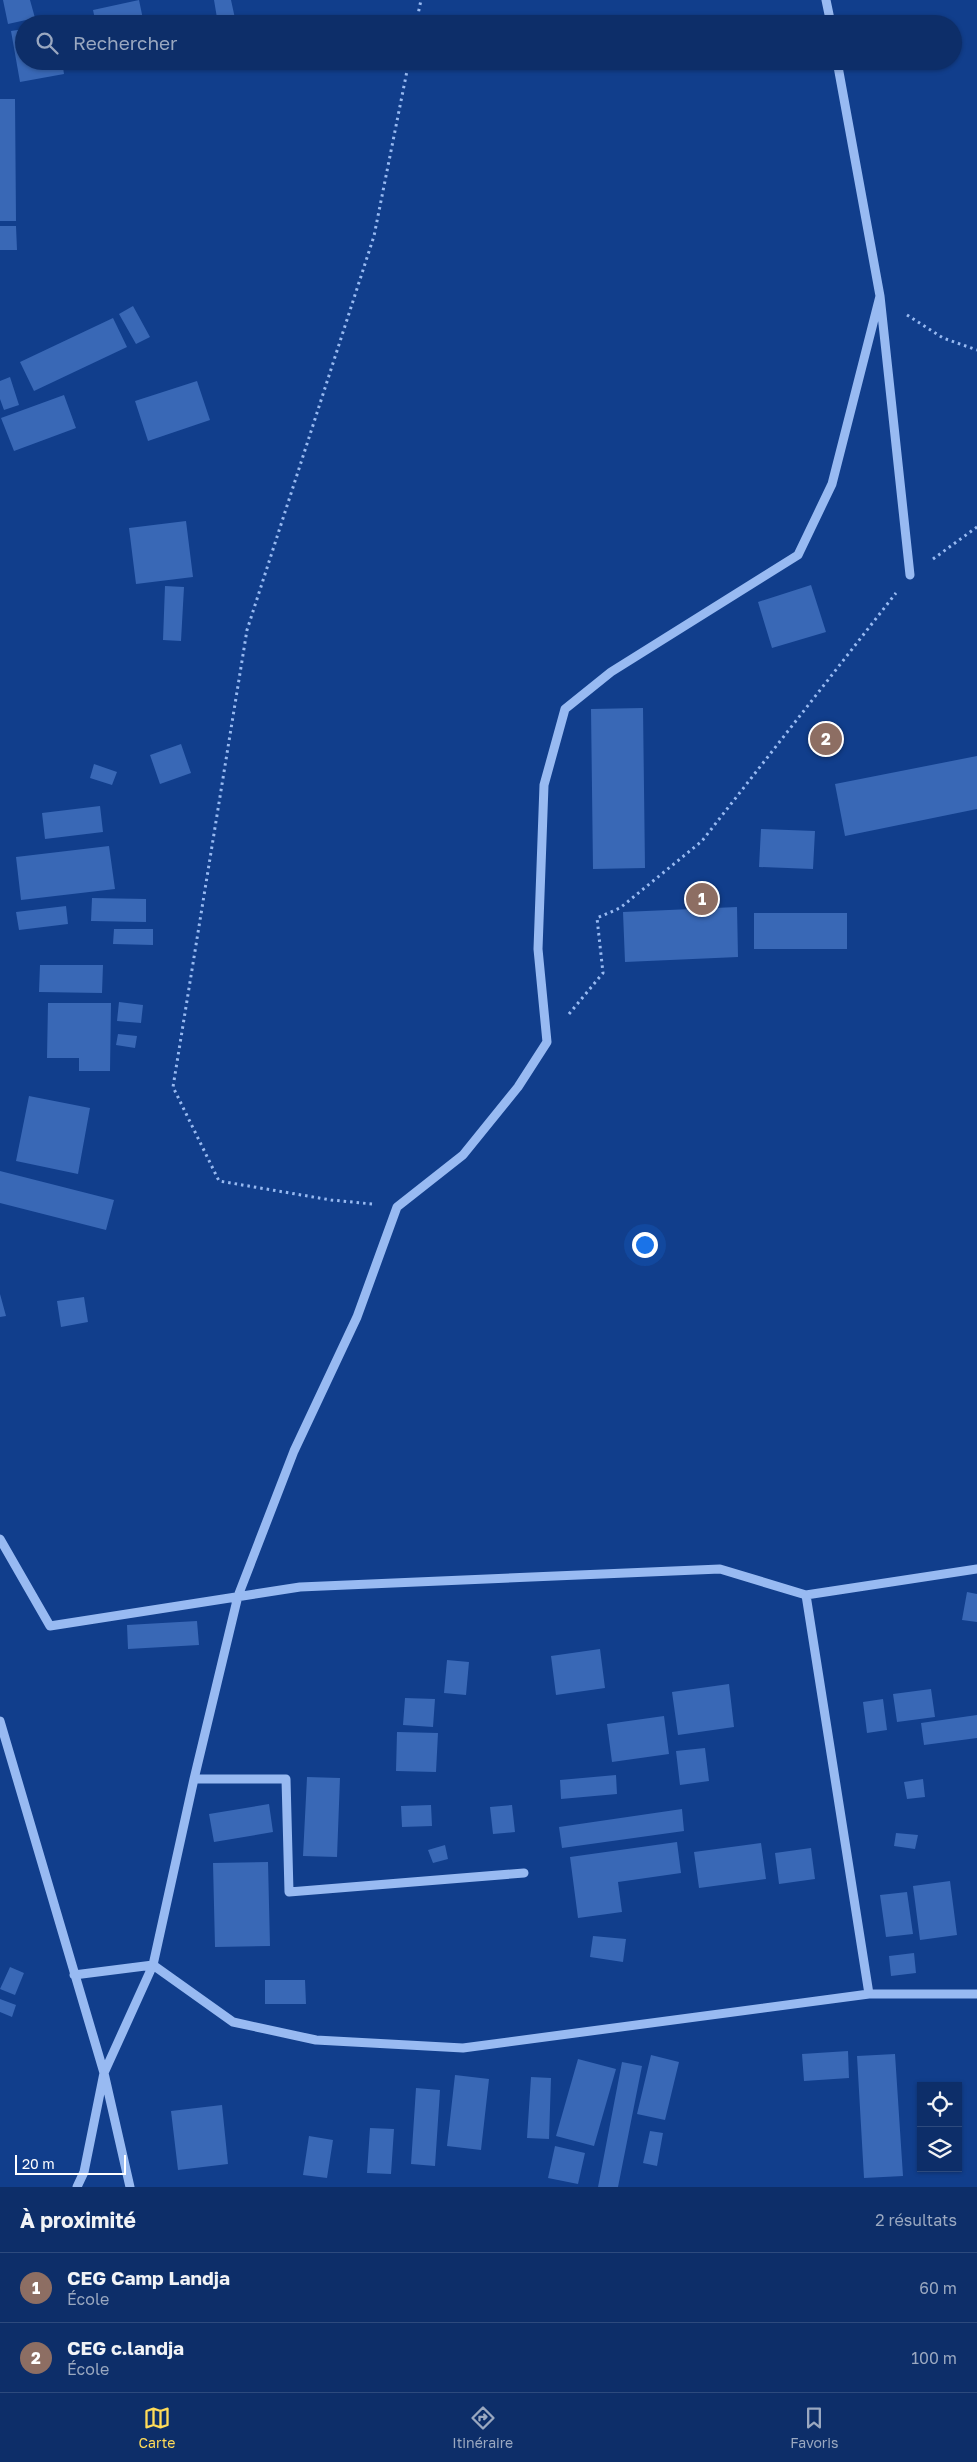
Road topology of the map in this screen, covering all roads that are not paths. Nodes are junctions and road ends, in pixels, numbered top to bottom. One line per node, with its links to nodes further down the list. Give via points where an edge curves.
1 (826, 0): 2 (street)
2 (829, 15)
3 (840, 70): 4 (street)
4 (880, 296): 5 (street); 9 (street, via 832,484 798,555 611,672 565,709 544,785 538,949 547,1042 518,1087 463,1155 397,1207 357,1317 294,1451)
5 (910, 575)
6 (0, 1539): 9 (street, via 50,1626)
7 (977, 1569): 8 (street)
8 (806, 1595): 9 (street, via 720,1569 300,1587); 15 (street)
9 (238, 1596): 11 (street)
10 (0, 1721): 14 (street)
11 (194, 1779): 12 (street, via 286,1779 289,1892); 13 (street)
12 (524, 1873)
13 (153, 1965): 14 (street); 15 (street, via 233,2022 316,2040 463,2048); 17 (street)
14 (74, 1975): 17 (street)
15 (869, 1994): 16 (street)
16 (977, 1994)
17 (104, 2073): 18 (street, via 84,2172); 19 (street)
18 (77, 2187)
19 (130, 2187)

